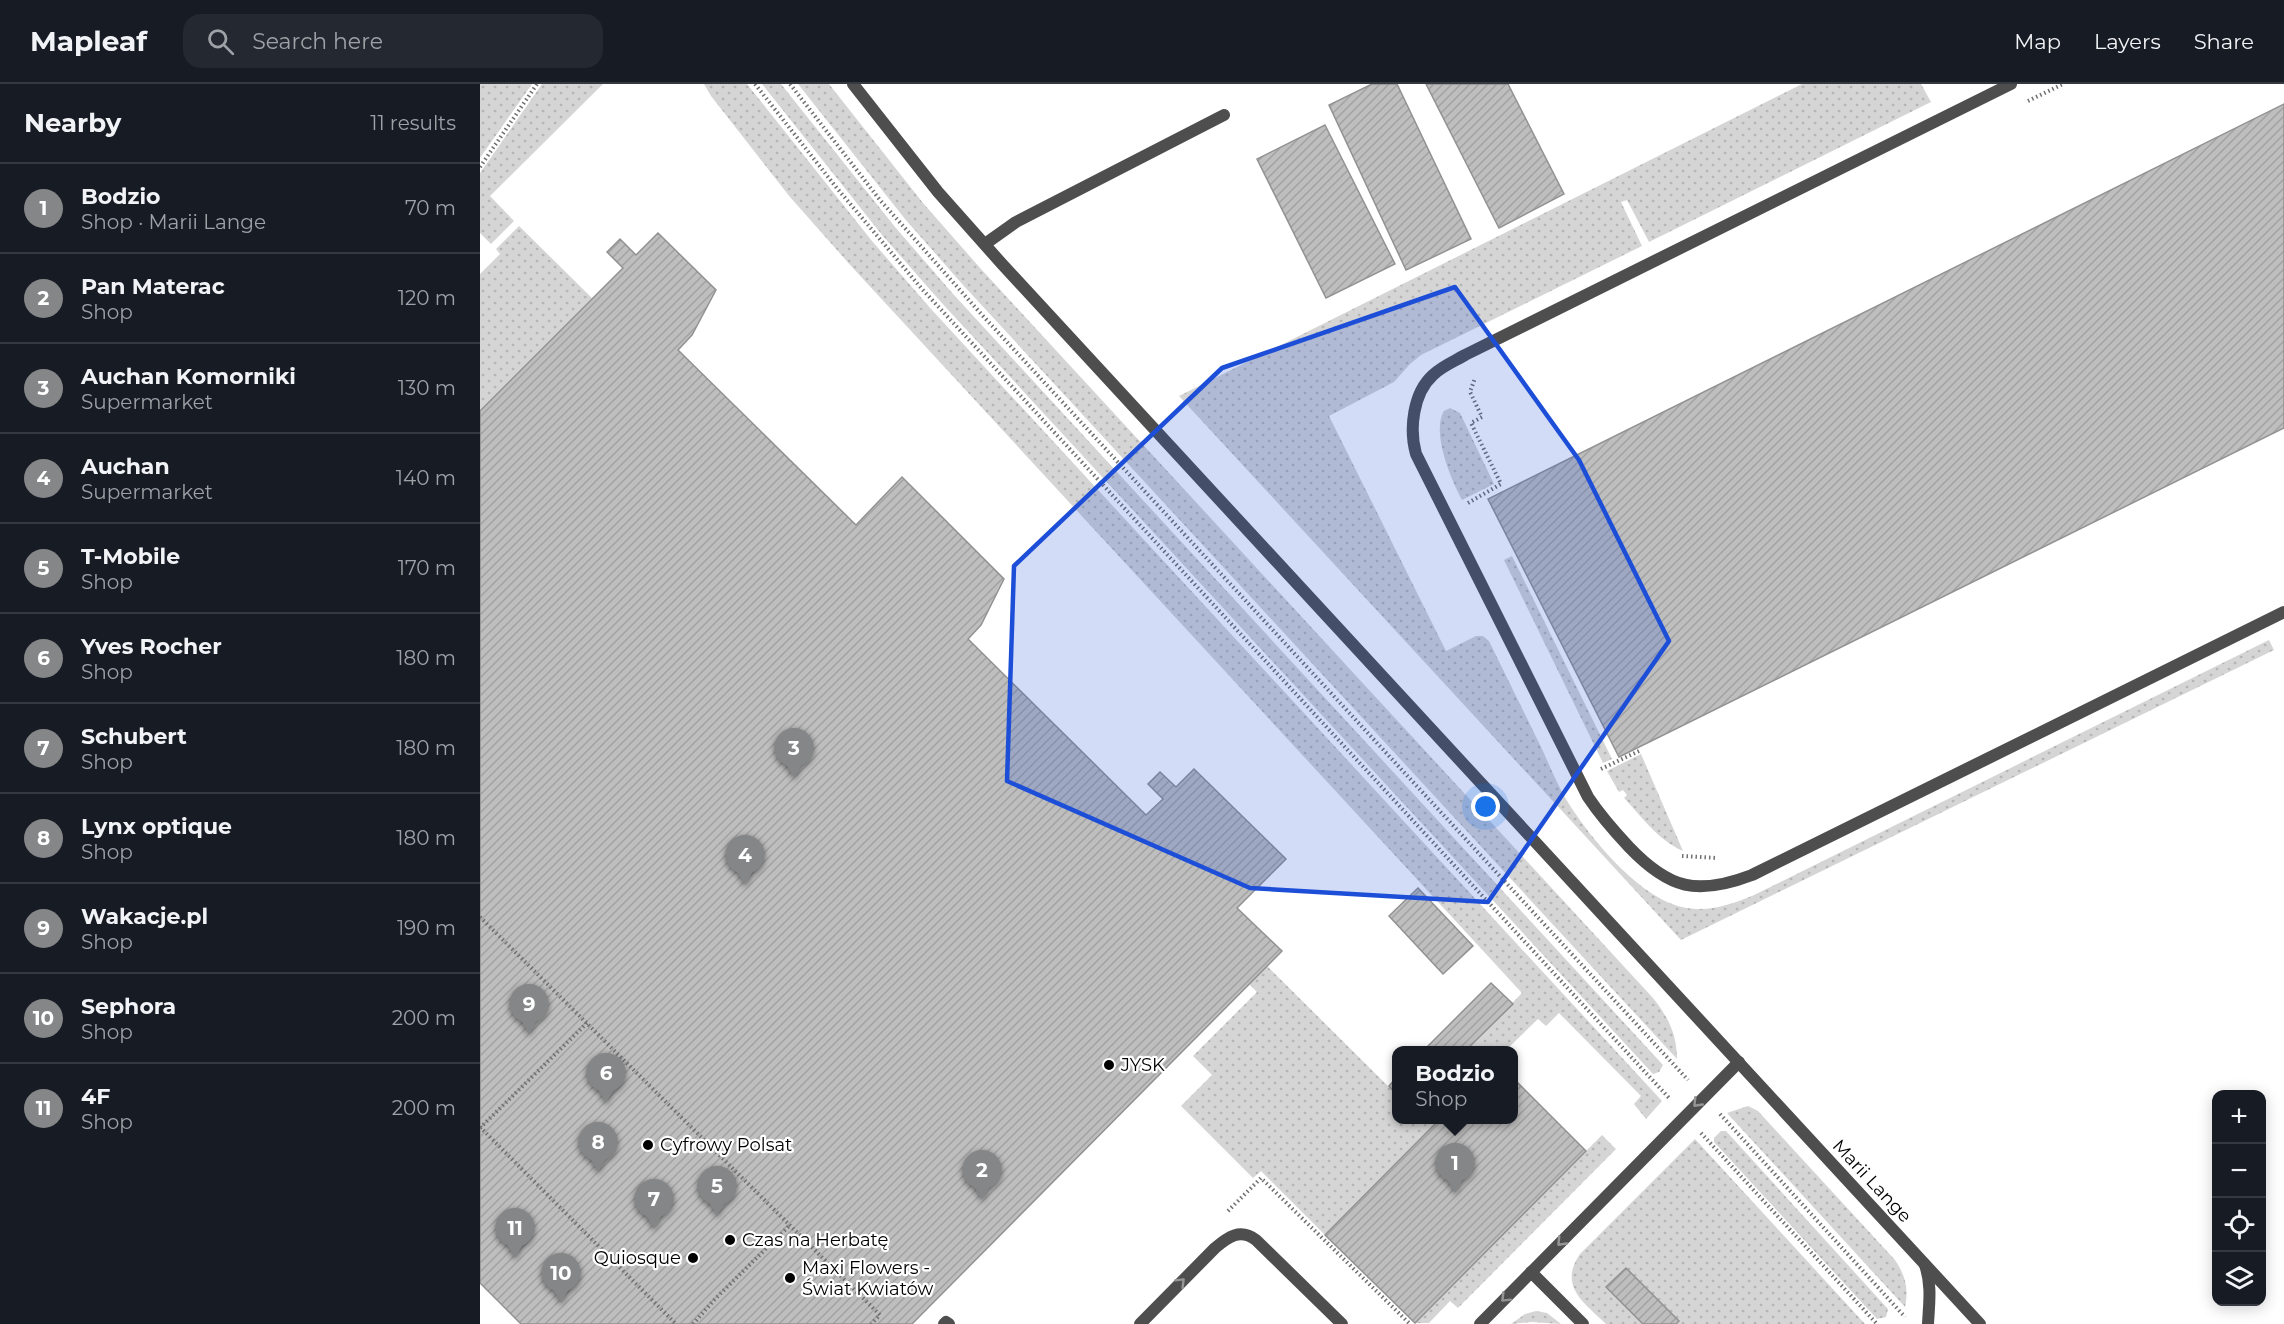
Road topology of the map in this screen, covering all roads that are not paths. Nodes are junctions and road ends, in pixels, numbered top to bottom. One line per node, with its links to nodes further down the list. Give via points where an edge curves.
1 (853, 84): 4 (street, Marii Lange, via 938,192)
2 (2011, 84): 5 (street, via 1465,355 1432,375 1424,387 1411,428 1416,454 1588,796 1602,818 1660,875 1695,887 1733,882)
3 (1224, 115): 4 (street, via 1016,222)
4 (985, 244): 6 (street, Marii Lange)
5 (2284, 612)
6 (1739, 1062): 7 (street, Marii Lange); 8 (street, one-way to 8)
7 (1925, 1265): 15 (street, via 1930,1277); 16 (street, Marii Lange)
8 (1531, 1272): 13 (street, one-way to 13); 14 (street)
9 (944, 1324): 10 (street)
10 (948, 1324)
11 (1140, 1324): 12 (street, one-way to 12, via 1215,1248 1239,1233 1256,1239)
12 (1342, 1324)
13 (1480, 1324)
14 (1583, 1324)
15 (1928, 1324)
16 (1980, 1324)

